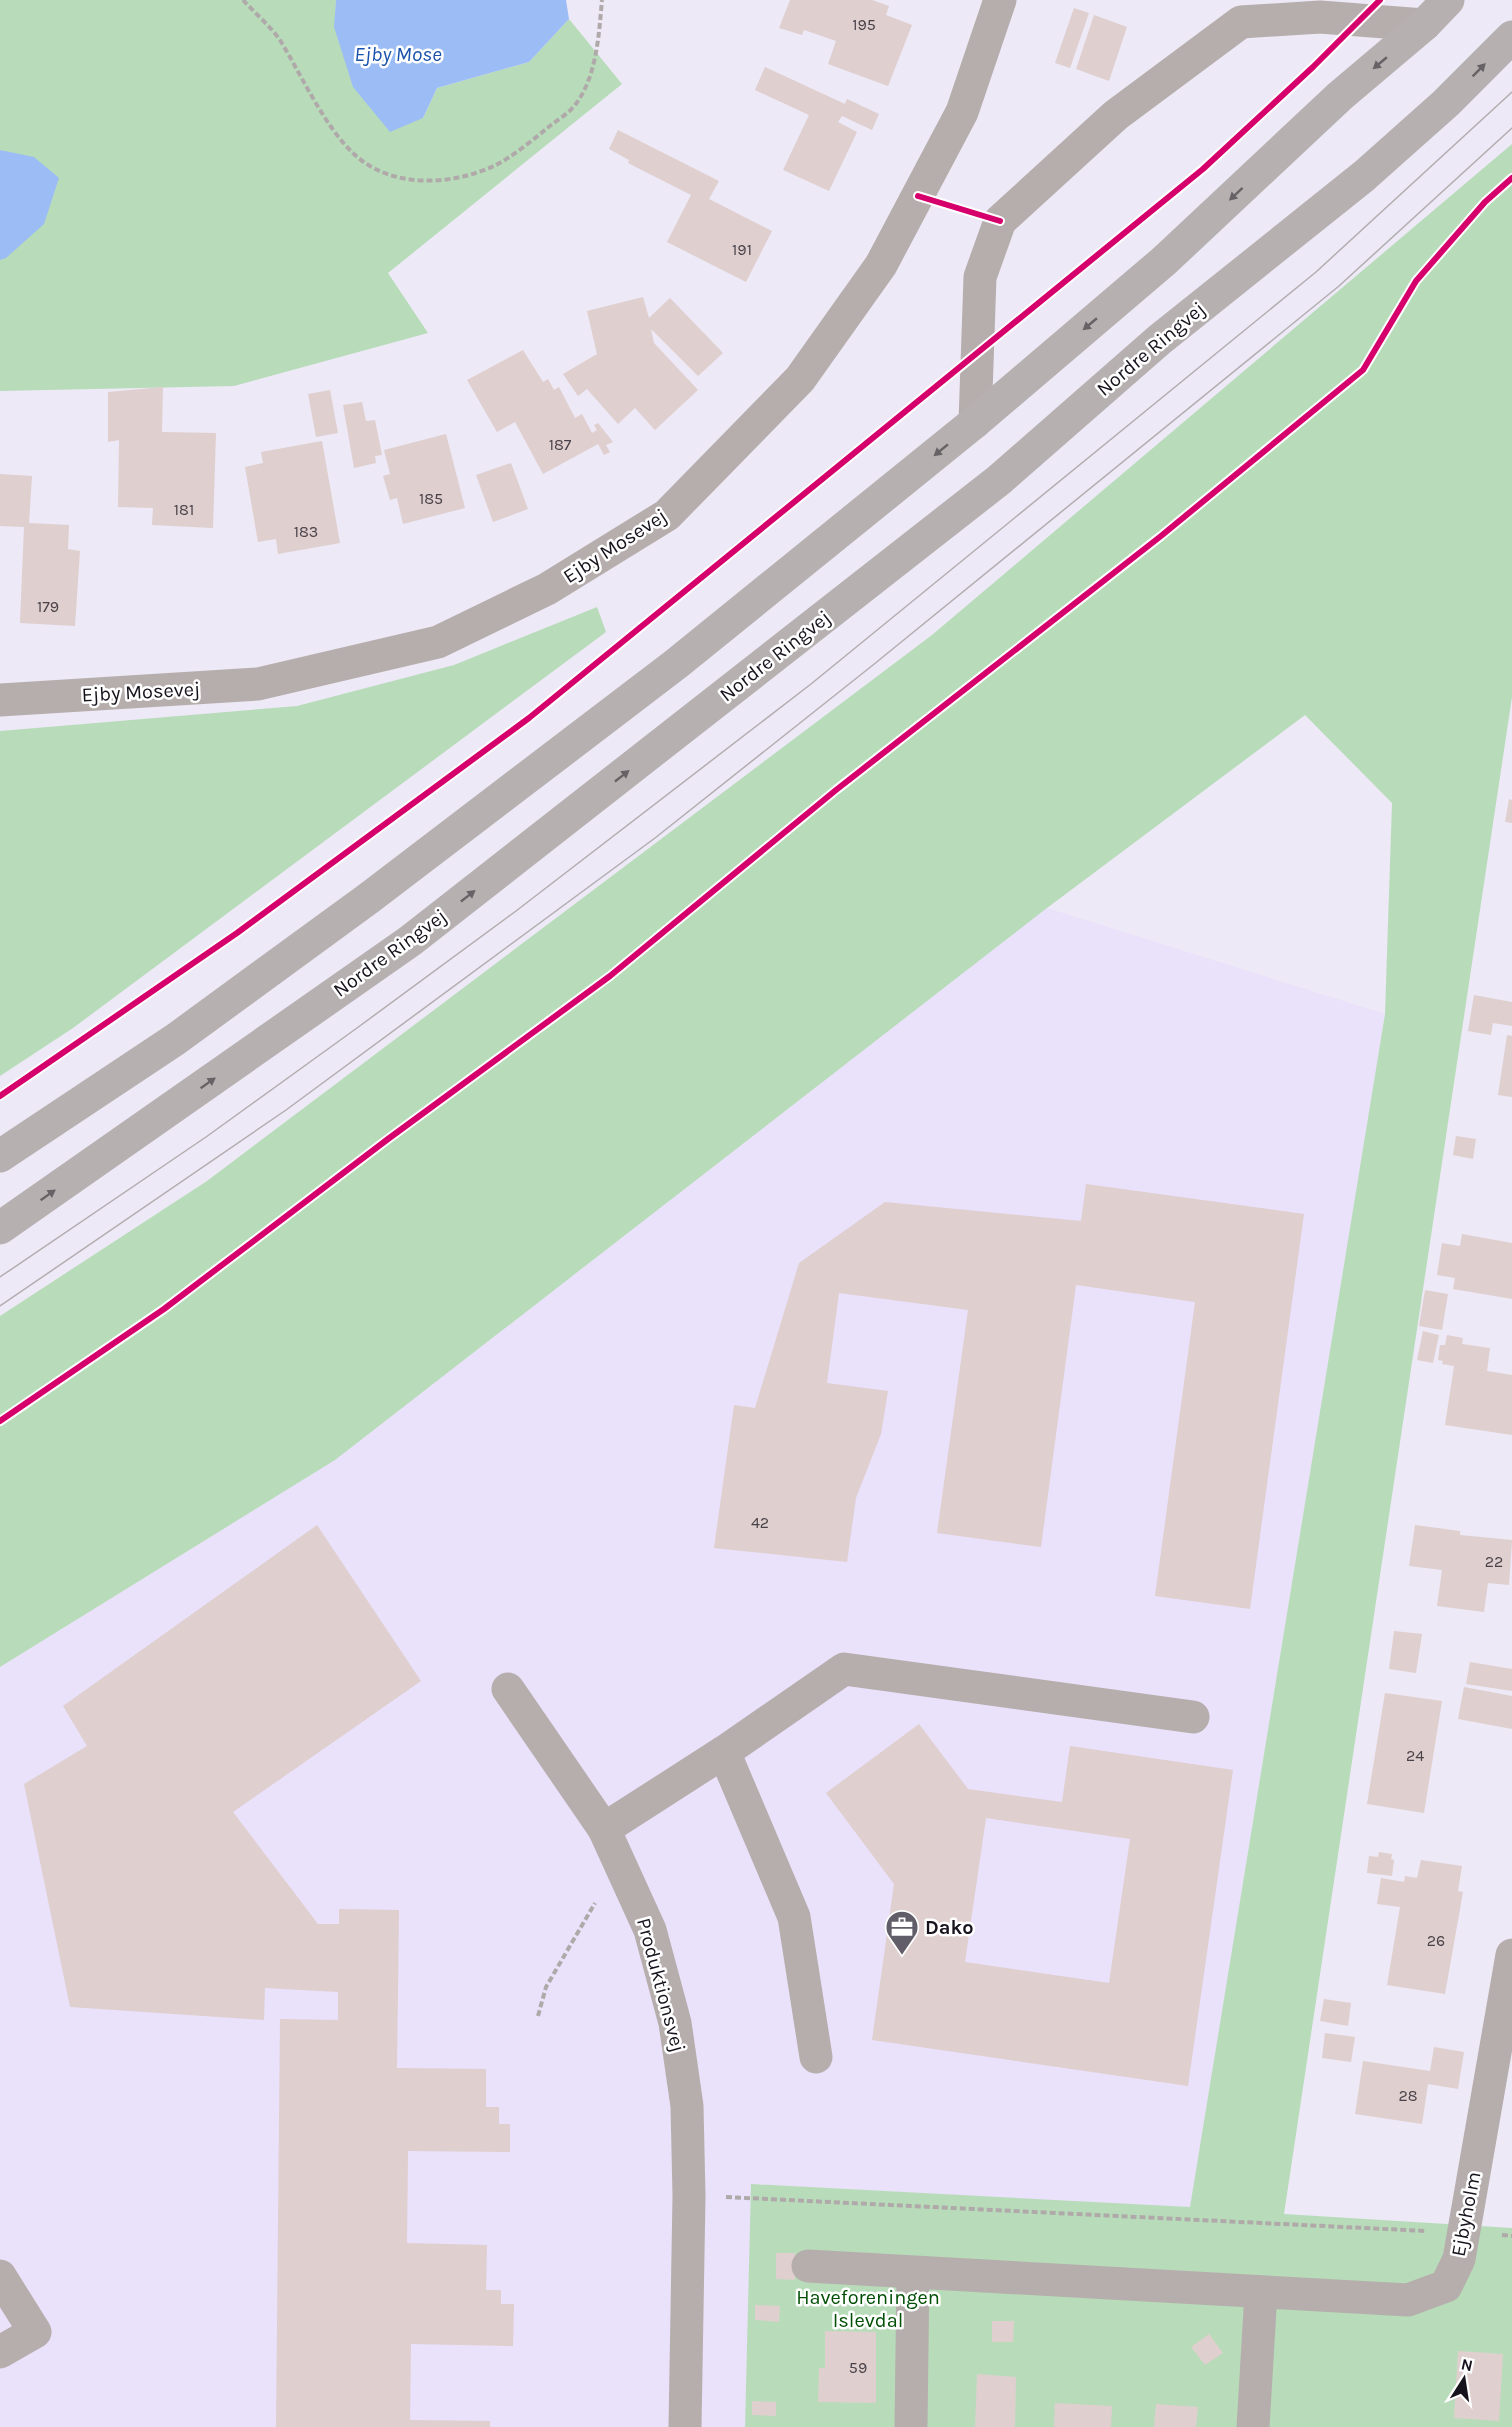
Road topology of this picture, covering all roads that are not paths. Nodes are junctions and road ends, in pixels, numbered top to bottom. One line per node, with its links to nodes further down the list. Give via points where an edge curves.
1 (999, 0): 6 (street, Ejby Mosevej, via 962,112 881,265 800,379 667,514 547,589 438,642 258,684)
2 (1448, 0): 3 (main road)
3 (1424, 25): 5 (main road, one-way to 5, via 1340,96 1164,261); 5 (street, via 1320,17 1241,22 1116,115 1000,221 980,276)
4 (1512, 37): 8 (main road, Nordre Ringvej, one-way to 4, via 410,941 999,480 1159,340 1364,176)
5 (975, 422): 7 (main road, one-way to 7, via 676,664 369,898 176,1039)
6 (0, 700)
7 (0, 1156)
8 (0, 1228)
9 (508, 1689): 12 (street, Produktionsvej)
10 (1193, 1717): 11 (street, via 844,1670)
11 (724, 1752): 12 (street); 14 (street, via 794,1917)
12 (604, 1829): 20 (street, Produktionsvej, via 650,1929 675,2023 687,2106)
13 (1512, 1955): 18 (street, Ejbyholm, via 1459,2259 1446,2286 1408,2300)
14 (816, 2057)
15 (808, 2266): 16 (street, Ejbyholm)
16 (913, 2273): 18 (street, Ejbyholm); 21 (street)
17 (0, 2276): 19 (street, via 35,2332)
18 (1261, 2293): 22 (street)
19 (0, 2352)
20 (686, 2427)
21 (911, 2427)
22 (1253, 2427)

